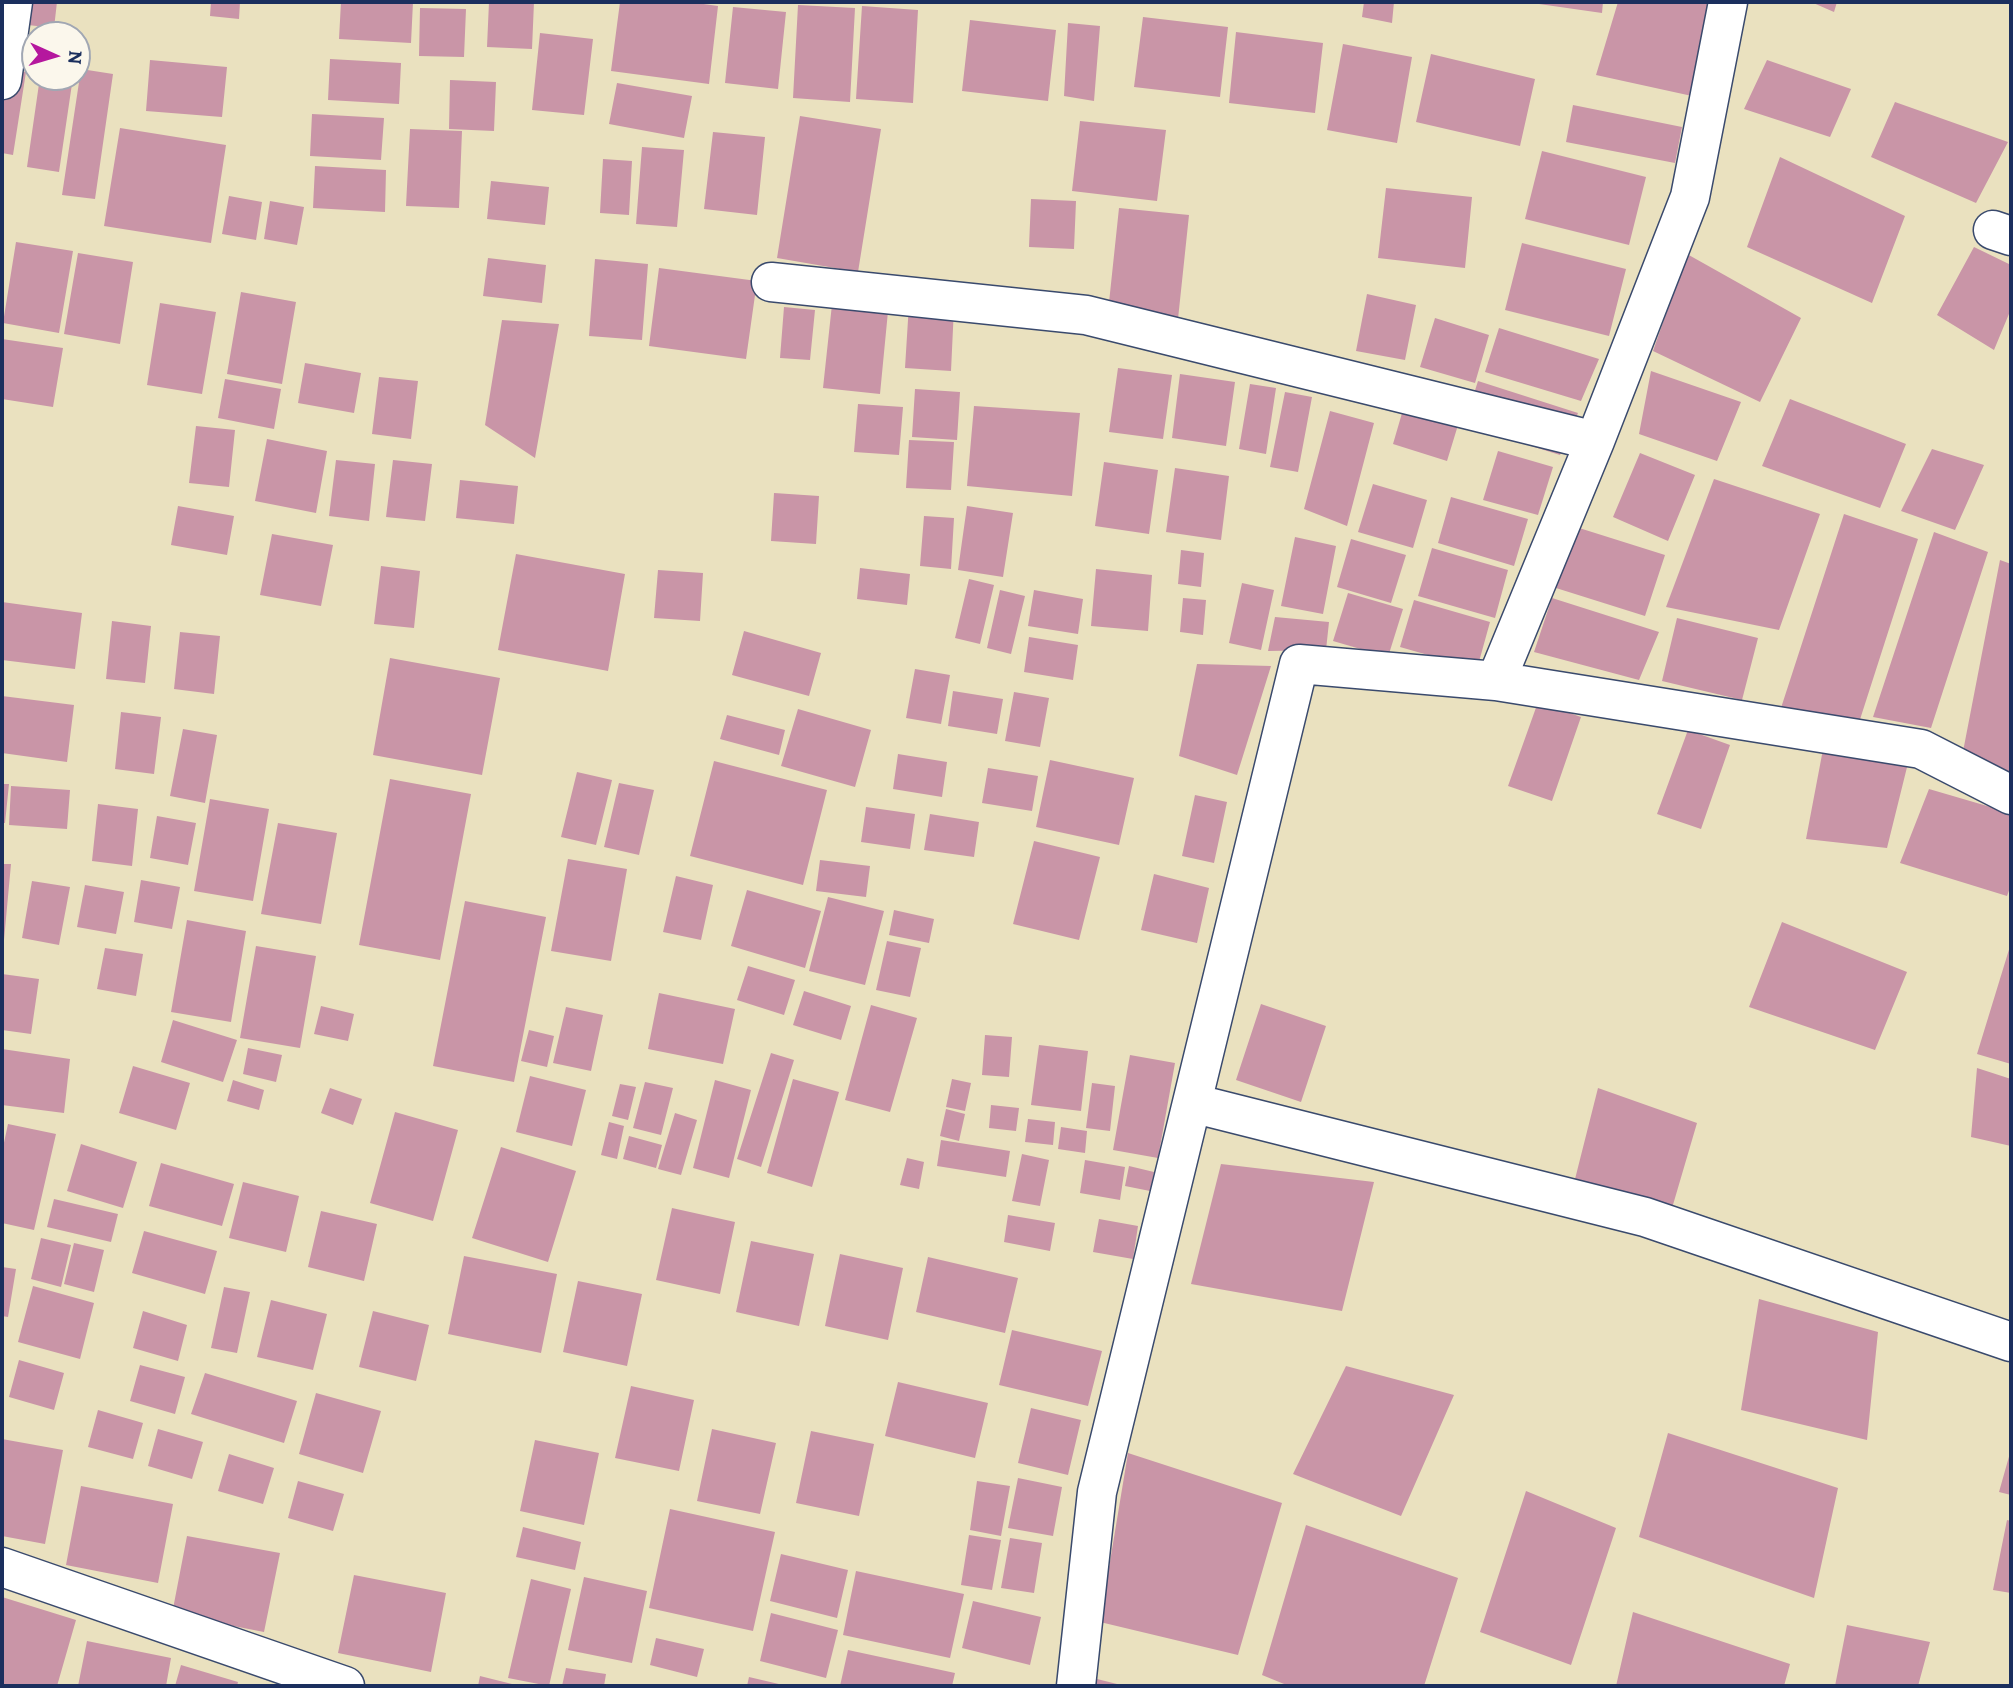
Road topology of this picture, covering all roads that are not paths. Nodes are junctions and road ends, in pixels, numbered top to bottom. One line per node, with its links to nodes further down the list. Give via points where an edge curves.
1 (13, 2): 3 (street)
2 (1728, 2): 5 (street, via 1690,197)
3 (2, 78)
4 (771, 282): 5 (street, via 1086,315)
5 (1595, 441): 6 (street)
6 (1496, 681): 7 (street, via 1922,749); 8 (street, via 1299,664)
7 (2011, 795)
8 (1192, 1103): 9 (street, via 1645,1217); 12 (street, via 1097,1492)
9 (2011, 1342)
10 (2, 1567): 11 (street)
11 (345, 1686)
12 (1076, 1686)

